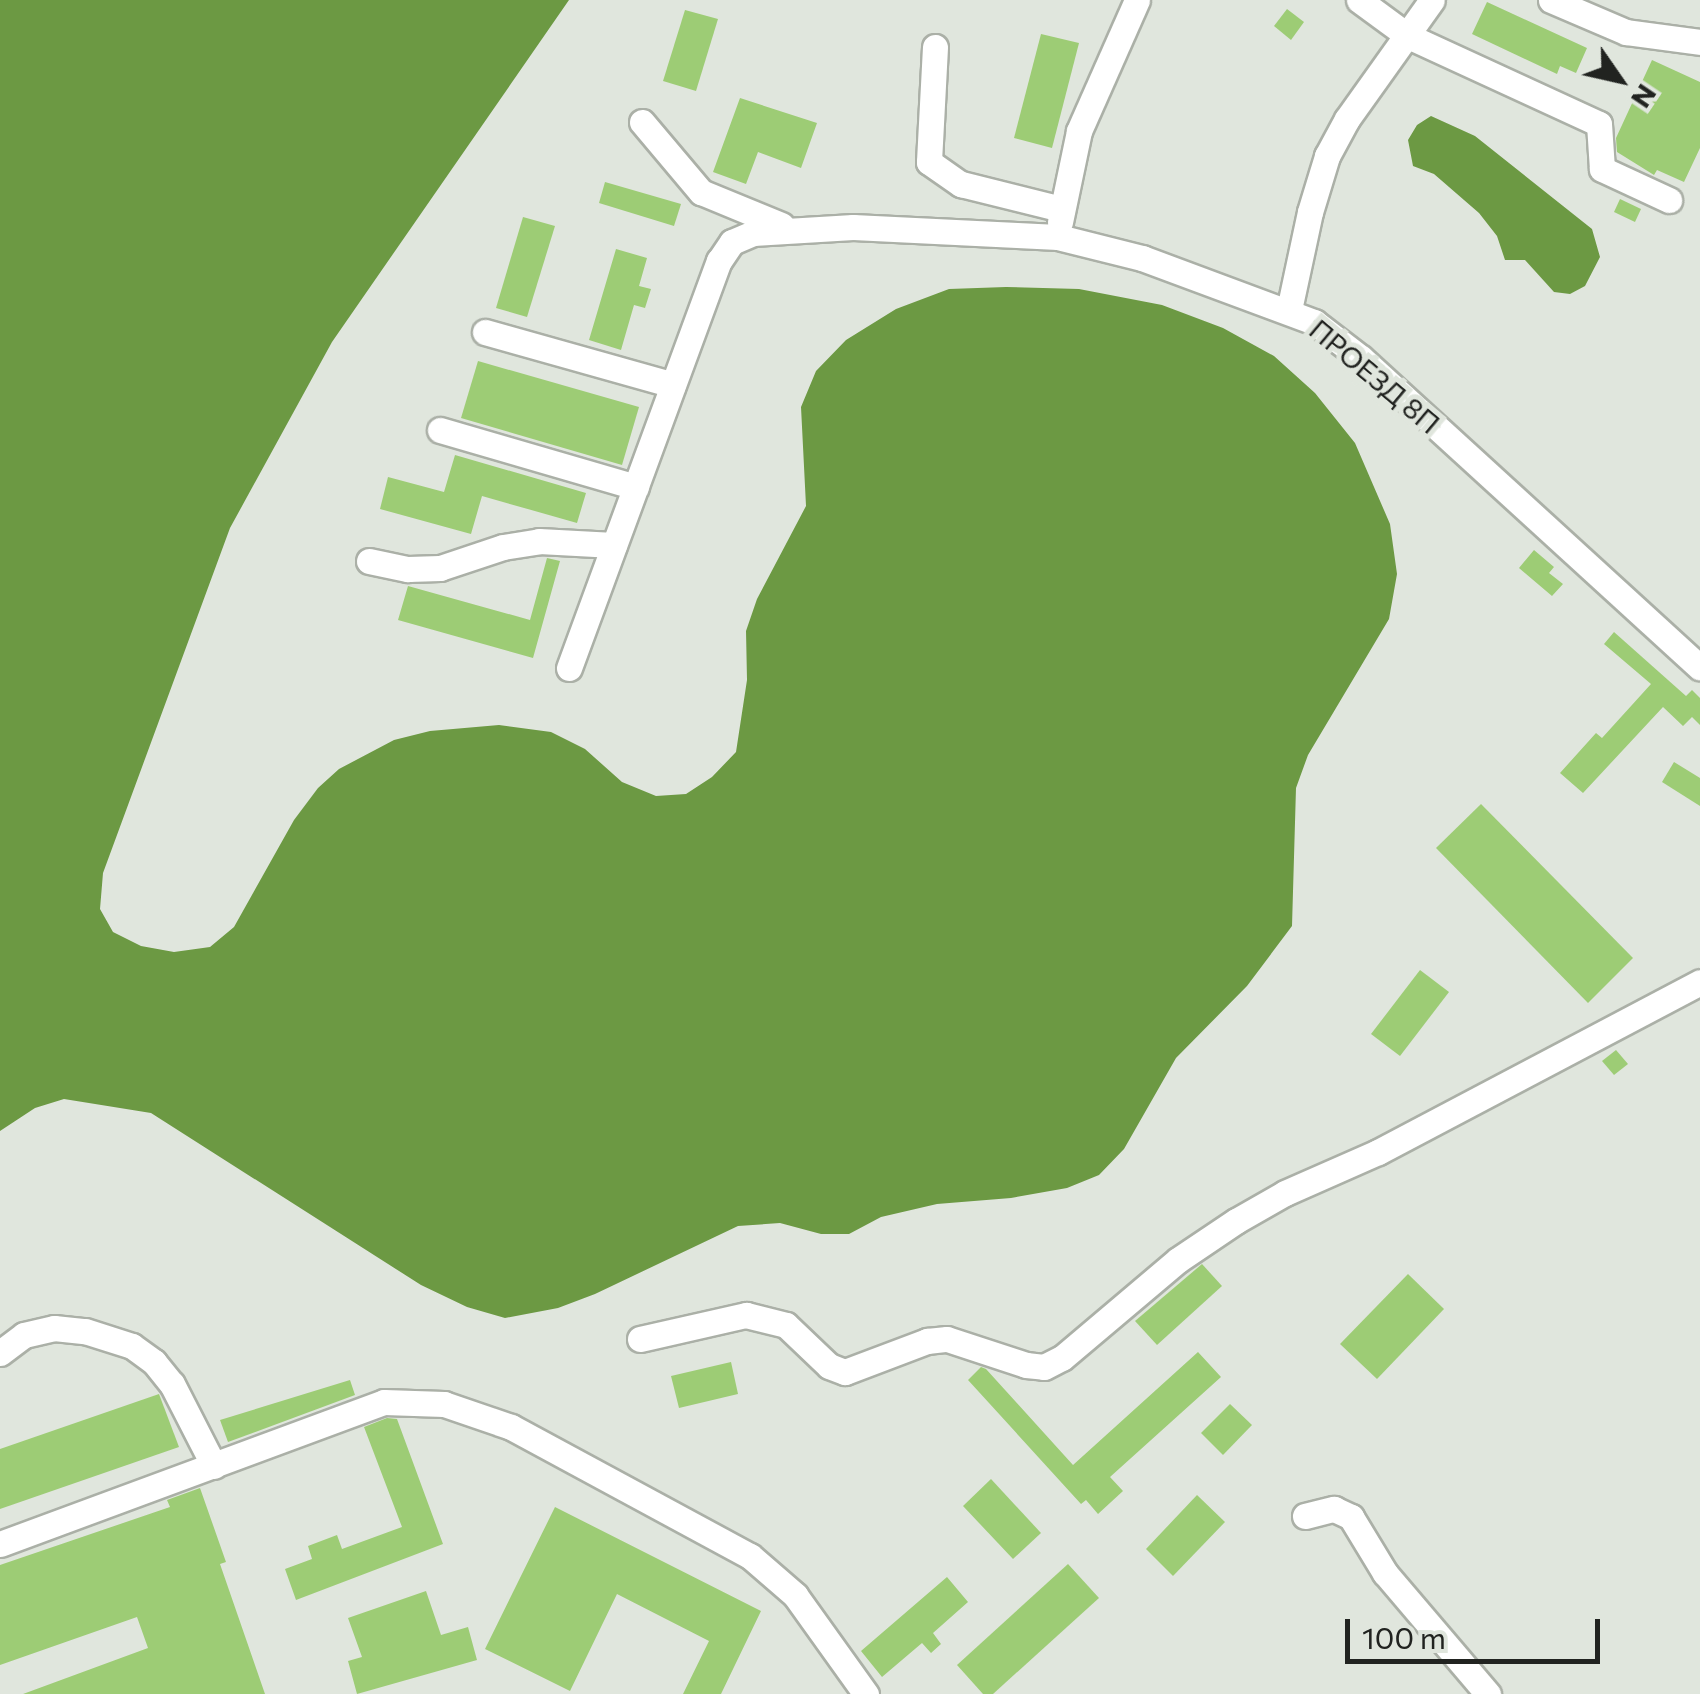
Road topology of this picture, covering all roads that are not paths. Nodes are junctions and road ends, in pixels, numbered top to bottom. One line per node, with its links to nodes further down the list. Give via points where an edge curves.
1 (1136, 0): 10 (street, via 1079,131)
2 (1359, 0): 5 (street)
3 (1432, 0): 5 (street)
4 (1551, 0): 6 (street, via 1626,32)
5 (1408, 36): 9 (street, via 1599,124 1602,169); 13 (street, via 1327,156)
6 (1700, 42)
7 (935, 47): 10 (street, via 929,162 961,184)
8 (642, 122): 11 (street, via 701,192)
9 (1669, 200)
10 (1062, 209): 12 (street)
11 (795, 230): 12 (street, ПРОЕЗД 8П); 15 (street, ПРОЕЗД 8П, via 732,242)
12 (1058, 237): 13 (street, ПРОЕЗД 8П, via 1142,258)
13 (1289, 310): 21 (street, ПРОЕЗД 8П, via 1362,358)
14 (485, 332): 15 (street)
15 (674, 385): 17 (street)
16 (440, 430): 17 (street)
17 (636, 487): 18 (street)
18 (614, 545): 19 (street, via 539,540 440,568); 20 (street)
19 (370, 560)
20 (569, 668)
21 (1700, 668)
22 (1700, 982): 23 (street, via 1236,1221 1044,1366 947,1340 927,1341 845,1372 829,1366 786,1325 746,1315)
23 (640, 1339)
24 (0, 1353): 25 (street, via 24,1335 54,1328 132,1346 172,1384)
25 (214, 1466): 27 (street); 28 (street, via 384,1402 444,1404 476,1413 774,1574)
26 (1305, 1516): 29 (street, via 1334,1509 1351,1517 1385,1574)
27 (0, 1544)
28 (866, 1694)
29 (1488, 1694)

